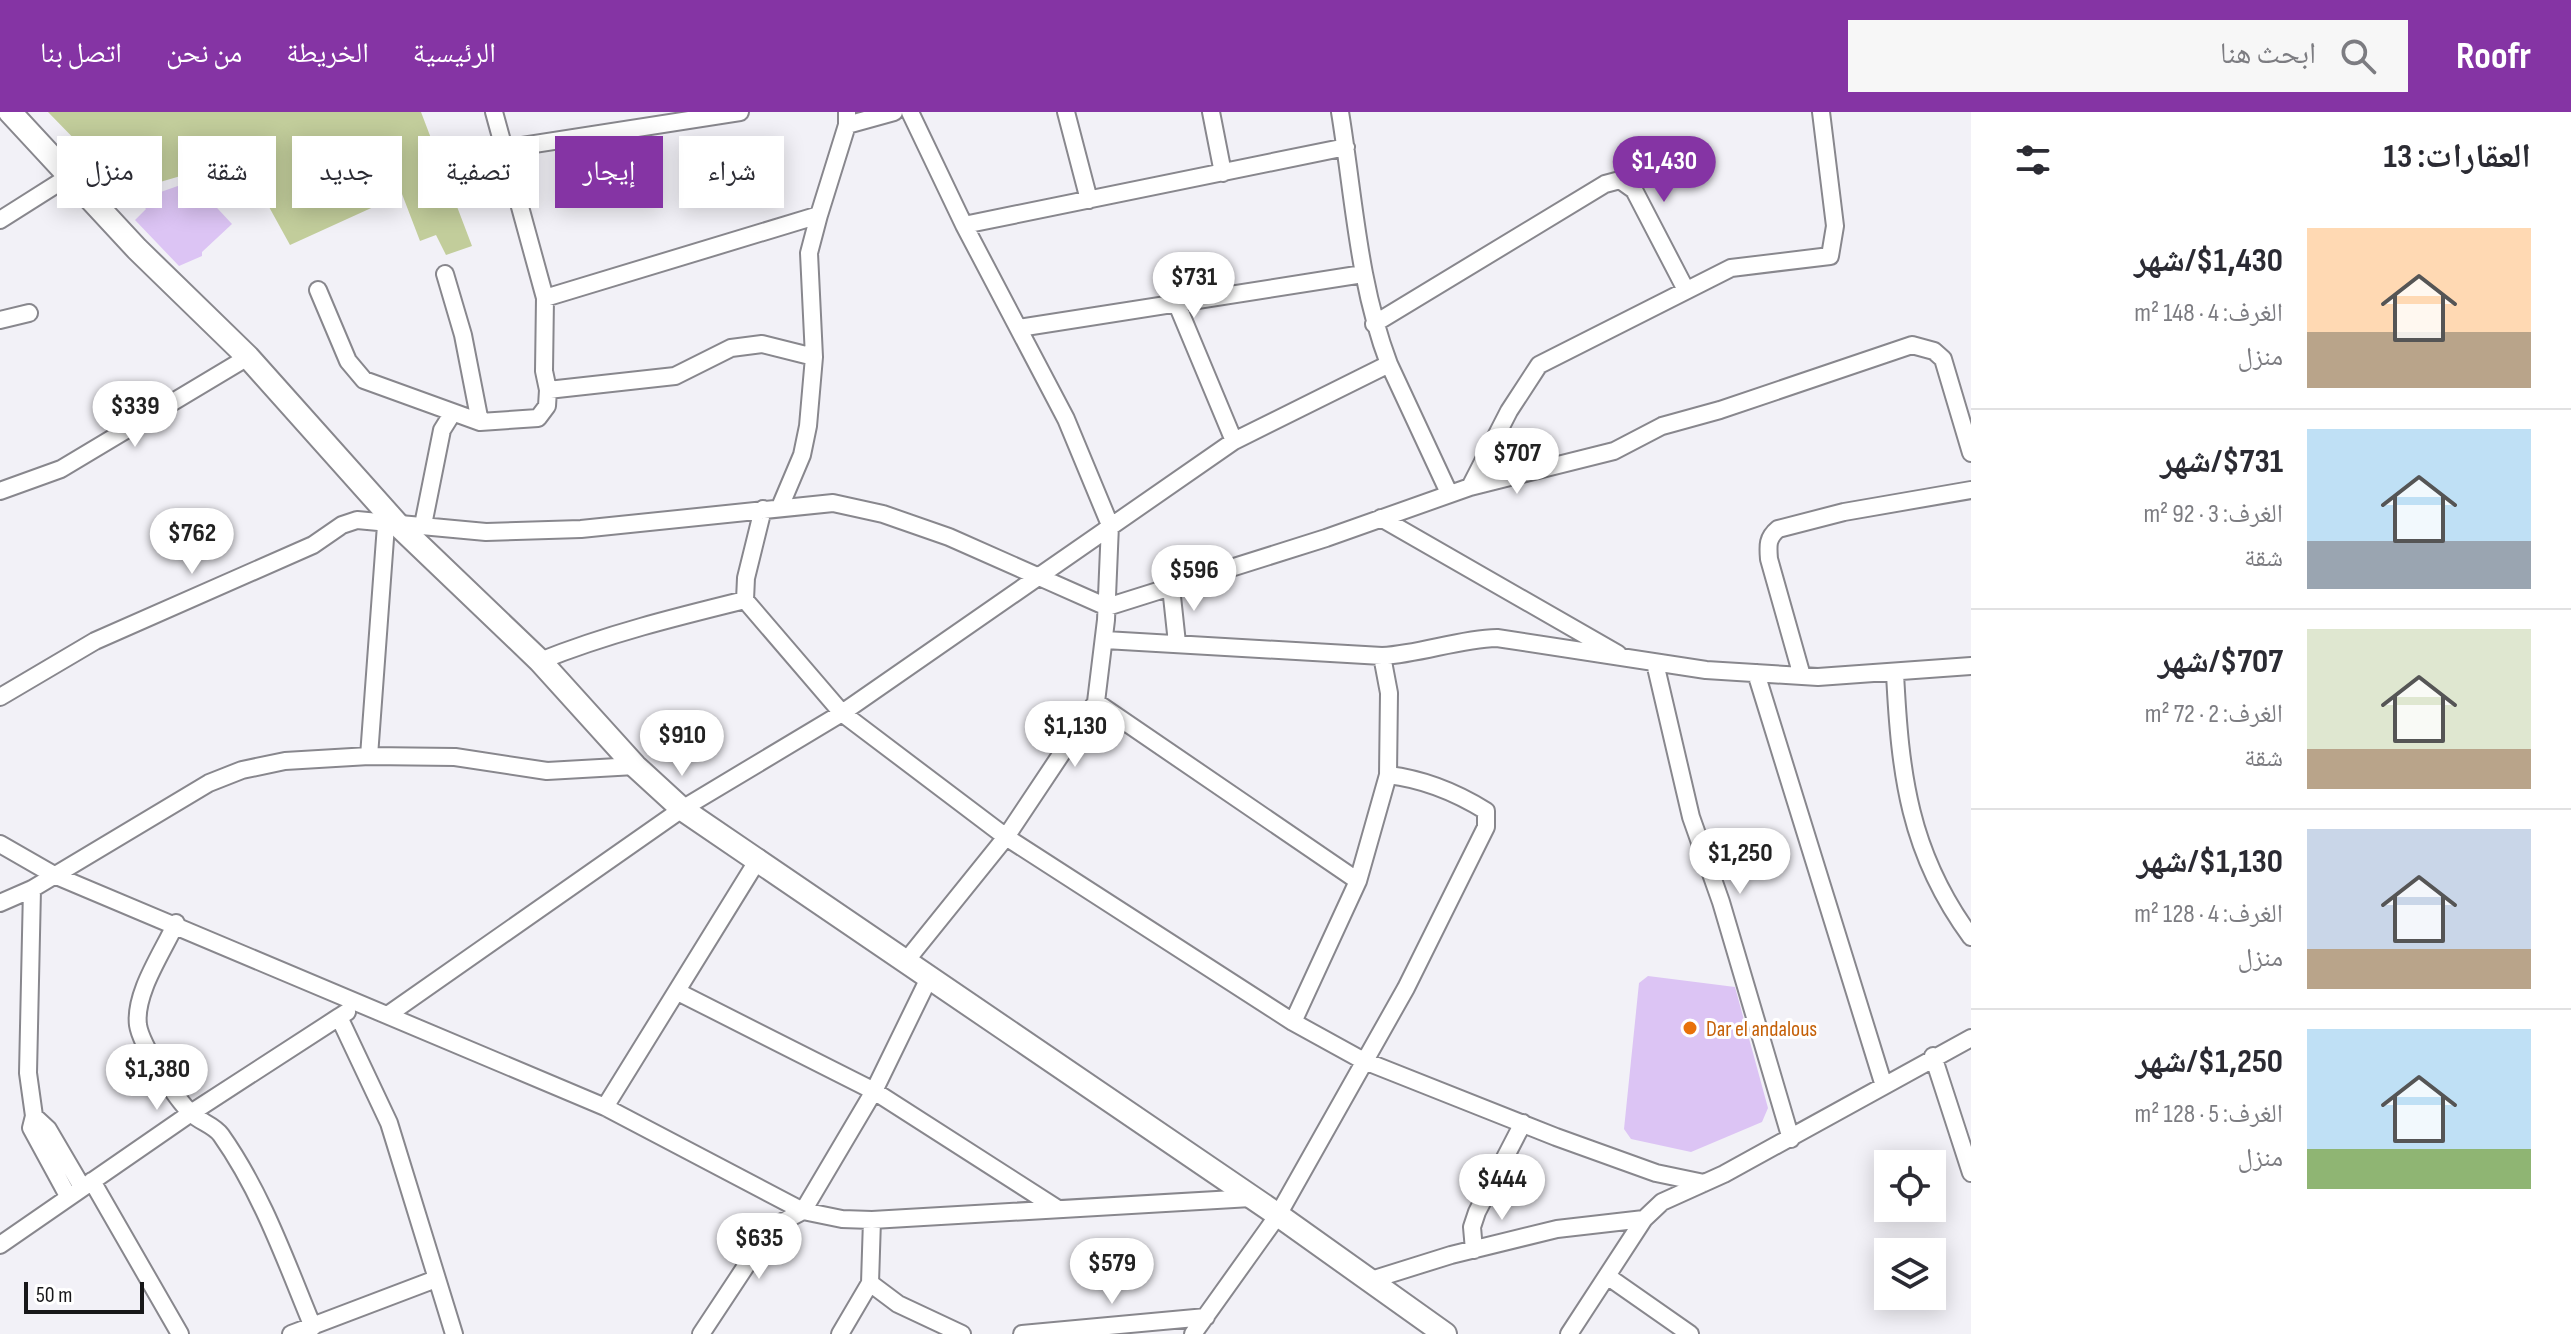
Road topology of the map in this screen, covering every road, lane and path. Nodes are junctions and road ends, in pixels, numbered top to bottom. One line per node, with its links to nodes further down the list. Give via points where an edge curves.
1 (10, 112): 14 (street)
2 (494, 112): 11 (street)
3 (740, 112): 12 (street)
4 (894, 112): 10 (street)
5 (910, 112): 22 (street)
6 (1066, 112): 17 (street)
7 (1211, 112): 15 (street)
8 (1340, 112): 13 (street)
9 (1821, 112): 26 (street, via 1835,226 1830,256 1731,268)
10 (847, 119): 20 (street)
11 (500, 136)
12 (539, 143)
13 (1346, 147): 15 (street); 24 (street)
14 (57, 165)
15 (1223, 173): 17 (street)
16 (57, 184): 21 (street)
17 (1089, 200): 22 (street)
18 (99, 208): 33 (street)
19 (520, 208): 27 (street)
20 (819, 215): 27 (street); 34 (street, via 809,253)
21 (0, 220)
22 (964, 225): 32 (street)
23 (445, 274): 38 (street)
24 (1363, 274): 28 (street); 31 (street)
25 (318, 290): 37 (street, via 353,371 388,391)
26 (1686, 290): 31 (street, via 1634,190 1620,180 1605,184); 41 (street, via 1539,365)
27 (545, 298): 36 (street)
28 (1176, 302): 32 (street); 39 (street)
29 (29, 313): 30 (street)
30 (0, 320)
31 (1374, 324): 35 (street)
32 (1019, 328): 48 (street, via 1066,419)
33 (248, 357): 43 (street, via 61,469); 49 (street)
34 (814, 357): 36 (street, via 762,344 731,348 675,376); 45 (street, via 802,455)
35 (1389, 364): 39 (street); 44 (street)
36 (548, 390): 38 (street, via 547,406 538,418)
37 (452, 414): 38 (street); 47 (street, via 442,430)
38 (480, 422)
39 (1234, 441): 48 (street)
40 (1971, 453): 41 (street, via 1943,359 1912,345 1662,426 1614,451)
41 (1470, 487): 44 (street)
42 (1971, 490): 63 (street, via 1844,512 1771,534 1769,559)
43 (0, 491)
44 (1449, 493): 46 (street)
45 (772, 508): 47 (street, via 581,529 486,532); 50 (street, via 833,503 883,514); 52 (street, via 746,578)
46 (1381, 518): 51 (street); 57 (street)
47 (423, 525): 49 (street)
48 (1110, 525): 50 (street); 53 (street)
49 (392, 526): 58 (street); 64 (street, via 357,520 342,525 313,545 95,641); 67 (street)
50 (1038, 577): 53 (street); 66 (street)
51 (1171, 587): 53 (street); 55 (street)
52 (745, 600): 58 (street, via 632,629); 66 (street)
53 (1107, 607): 54 (street)
54 (1105, 640): 55 (street); 65 (street)
55 (1177, 643): 56 (street)
56 (1382, 656): 57 (street, via 1497,638); 69 (street, via 1389,693)
57 (1626, 659): 59 (street)
58 (540, 661): 68 (street)
59 (1655, 663): 61 (street); 95 (street, via 1691,817)
60 (1971, 666): 62 (street)
61 (1756, 673): 63 (street); 90 (street)
62 (1895, 673): 63 (street); 79 (street, via 1900,763 1921,847 1947,905)
63 (1802, 676)
64 (0, 697)
65 (1096, 702): 71 (street); 75 (street)
66 (842, 713): 70 (street); 71 (street)
67 (369, 756): 68 (street, via 455,757 547,771); 74 (street, via 285,761 242,770 209,783)
68 (635, 766): 70 (street)
69 (1388, 775): 75 (street); 89 (street, via 1458,795 1486,811 1486,827 1406,988)
70 (682, 809): 73 (street); 84 (street)
71 (1006, 837): 80 (street); 86 (street)
72 (0, 844): 74 (street)
73 (759, 858): 80 (street); 82 (street)
74 (54, 875): 76 (street); 78 (street)
75 (1358, 881): 86 (street)
76 (32, 889): 77 (street); 98 (street, via 28,1073 34,1116 48,1129)
77 (0, 903)
78 (176, 923): 83 (street); 93 (street, via 139,1004 138,1027)
79 (1971, 937)
80 (906, 961): 81 (street)
81 (930, 976): 91 (street); 99 (street)
82 (678, 992): 91 (street); 92 (street)
83 (361, 1002): 84 (street); 85 (street)
84 (389, 1014): 92 (street)
85 (339, 1017): 93 (street); 108 (street, via 389,1123)
86 (1293, 1022): 89 (street)
87 (1971, 1038): 88 (street)
88 (1933, 1056): 90 (street); 96 (street)
89 (1362, 1060): 94 (street); 102 (street)
90 (1884, 1086): 95 (street)
91 (874, 1091): 100 (street); 101 (street)
92 (605, 1107): 101 (street)
93 (191, 1113): 98 (street); 112 (street, via 219,1132)
94 (1523, 1123): 97 (street, via 1645,1170); 106 (street, via 1477,1212)
95 (1791, 1139): 97 (street)
96 (1971, 1173)
97 (1704, 1183): 103 (street, via 1662,1202)
98 (81, 1188): 105 (street); 113 (street)
99 (1251, 1198): 100 (street); 102 (street)
100 (1058, 1209): 104 (street)
101 (803, 1211): 104 (street); 116 (street, via 771,1228)
102 (1278, 1215): 109 (street); 111 (street)
103 (1644, 1219): 106 (street, via 1557,1229); 107 (street)
104 (872, 1220): 110 (street)
105 (0, 1245)
106 (1474, 1250): 109 (street)
107 (1607, 1276): 122 (street); 123 (street)
108 (436, 1279): 112 (street); 115 (street)
109 (1371, 1280): 121 (street)
110 (870, 1283): 117 (street); 118 (street, via 898,1304)
111 (1206, 1317): 119 (street); 120 (street)
112 (322, 1328): 114 (street)
113 (180, 1334)
114 (291, 1334)
115 (454, 1334)
116 (701, 1334)
117 (840, 1334)
118 (962, 1334)
119 (1022, 1334)
120 (1193, 1334)
121 (1445, 1334)
122 (1569, 1334)
123 (1690, 1334)

